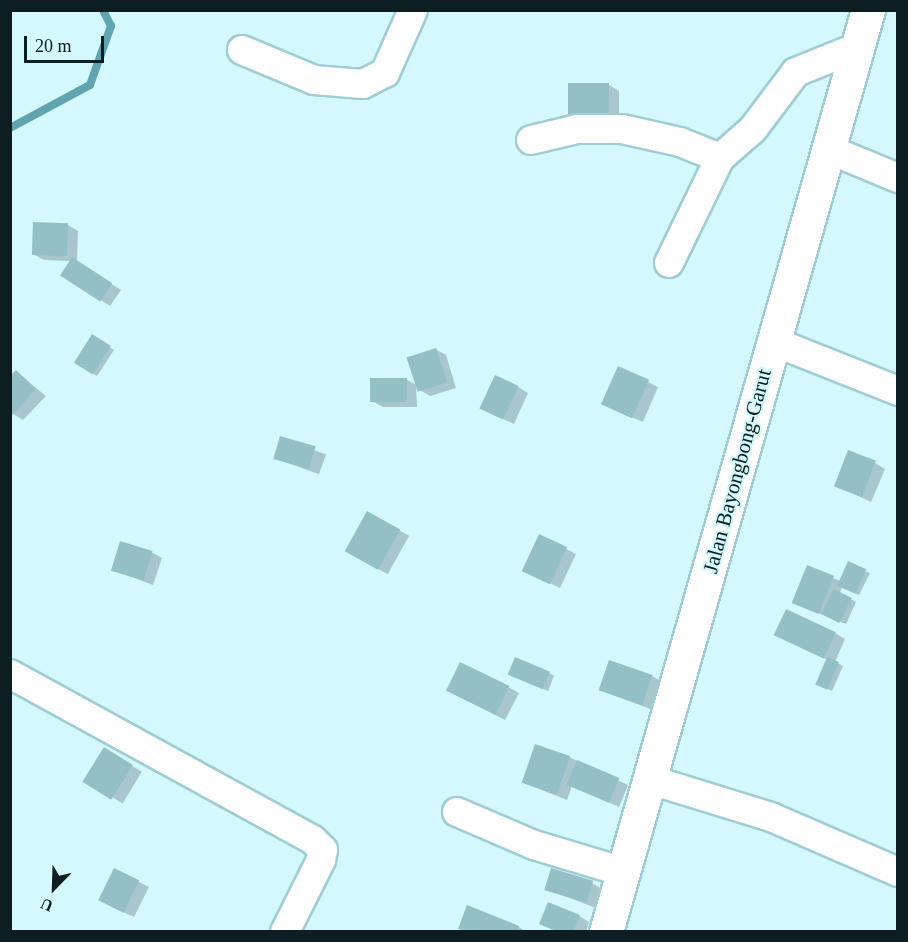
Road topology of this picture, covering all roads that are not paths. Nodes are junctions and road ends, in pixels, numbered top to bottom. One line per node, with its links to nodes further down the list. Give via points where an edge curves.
1 (413, 10): 4 (street, via 385,73 363,84 314,81)
2 (868, 10): 3 (main road, Jalan Bayongbong-Garut)
3 (858, 47): 6 (main road, Jalan Bayongbong-Garut); 7 (street, via 796,72 753,129)
4 (242, 50)
5 (531, 140): 7 (street, via 577,129 622,129 680,142)
6 (828, 149): 8 (street); 10 (main road, Jalan Bayongbong-Garut)
7 (720, 158): 9 (street)
8 (897, 178)
9 (669, 263)
10 (772, 341): 11 (street); 13 (main road, Jalan Bayongbong-Garut)
11 (897, 392)
12 (10, 674): 17 (street, via 313,840 323,850 321,860)
13 (651, 780): 15 (main road, Jalan Bayongbong-Garut); 16 (street, via 771,817)
14 (457, 812): 15 (street, via 534,845)
15 (624, 872): 18 (main road, Jalan Bayongbong-Garut)
16 (897, 872)
17 (285, 932)
18 (606, 932)

